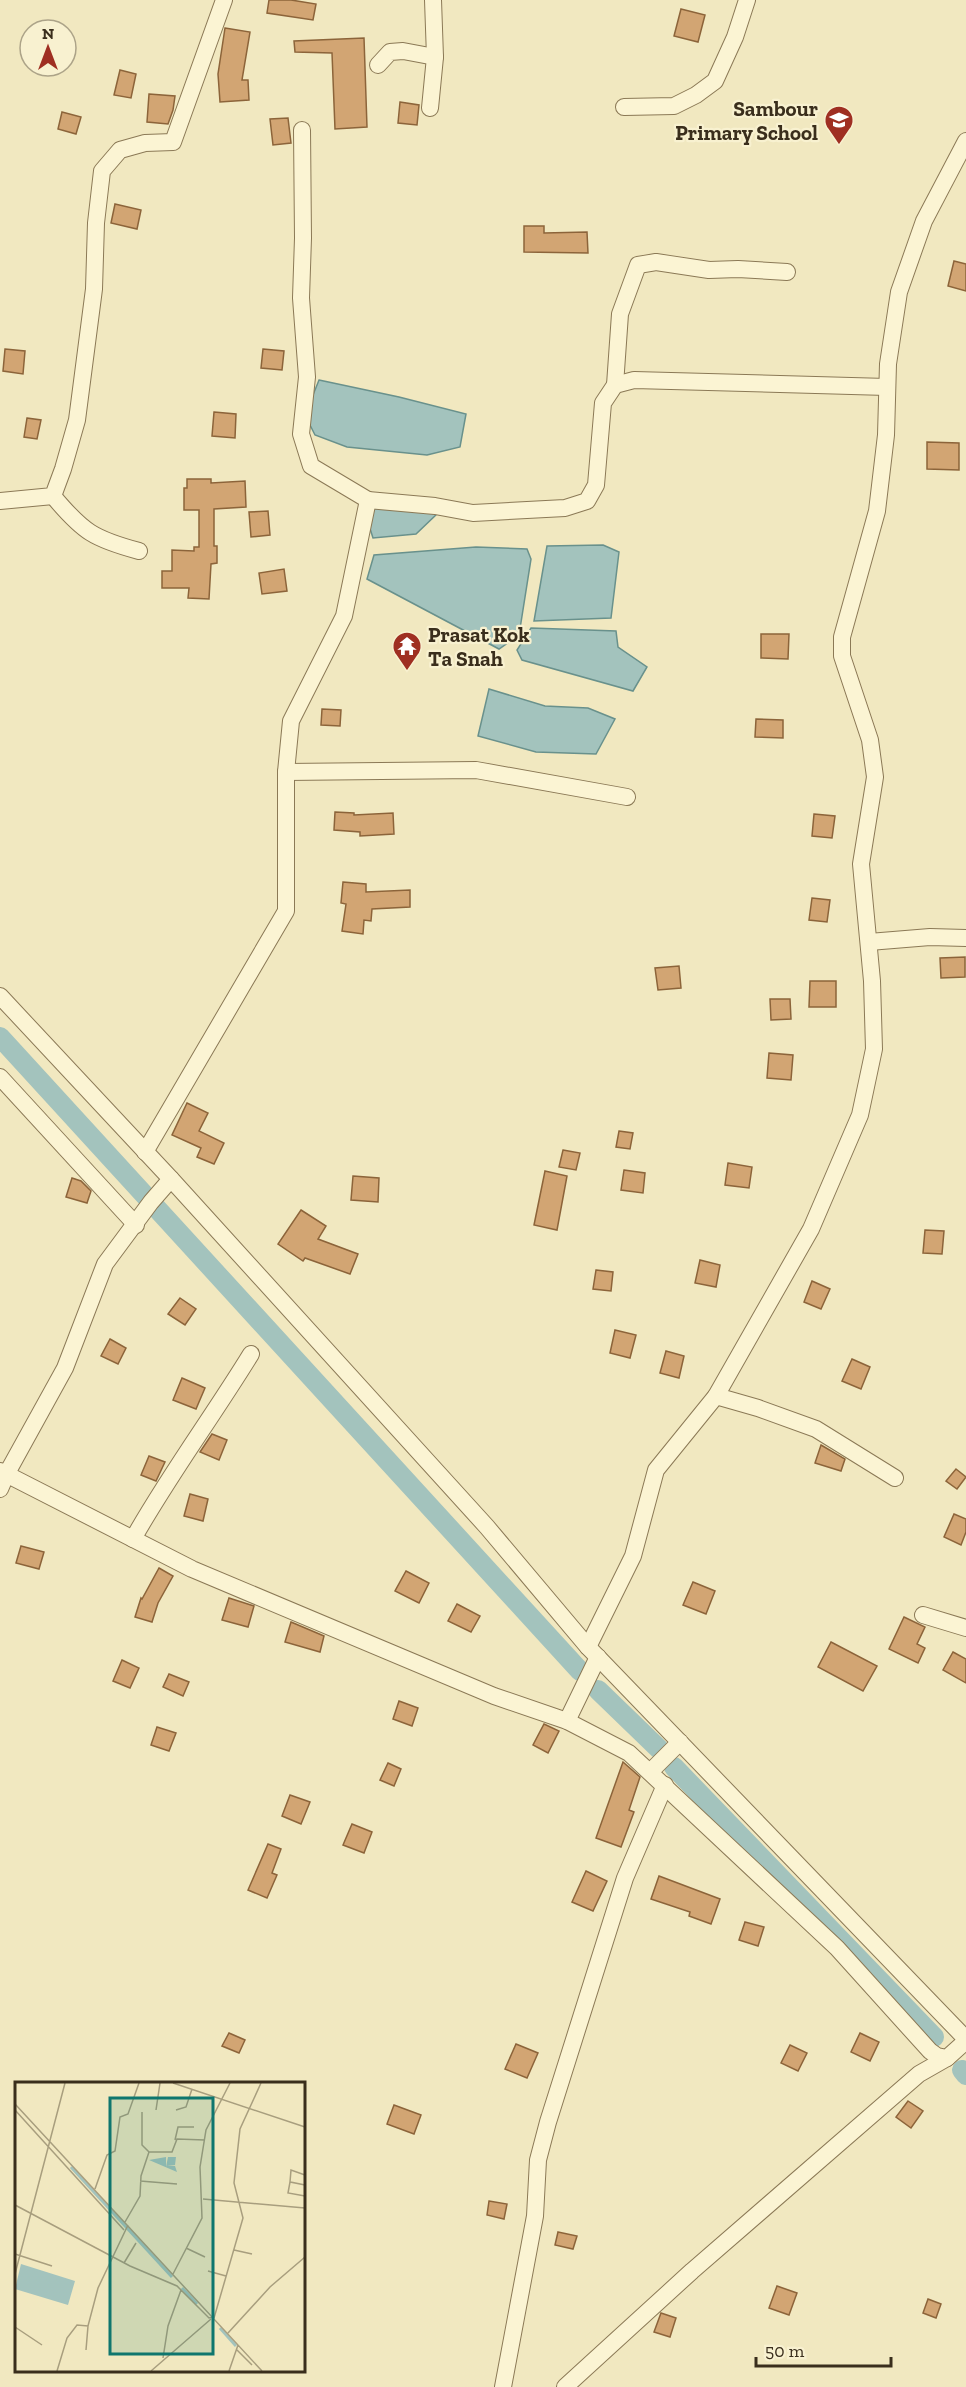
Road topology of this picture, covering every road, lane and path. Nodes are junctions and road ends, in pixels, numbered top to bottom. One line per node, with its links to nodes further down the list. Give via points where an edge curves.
1 (224, 0): 13 (street, via 173,142 145,143 120,150 102,171 94,289 77,420)
2 (433, 0): 4 (street)
3 (747, 0): 6 (street, via 715,81 674,106)
4 (435, 57): 5 (street, via 390,52); 7 (street)
5 (378, 65)
6 (624, 107)
7 (430, 108)
8 (302, 129): 14 (street, via 301,298 307,377 301,434 310,466)
9 (966, 141): 12 (street, via 924,221 899,292)
10 (787, 272): 11 (street, via 709,270 656,262 638,265 620,314)
11 (615, 385): 12 (street, via 634,380); 14 (street, via 603,403 596,485 587,501 565,508 473,513)
12 (887, 387): 20 (street, via 877,511 842,637 842,656 870,740 874,777 861,864)
13 (53, 495): 15 (street); 16 (street, via 86,531 108,543)
14 (368, 500): 17 (street, via 344,616 291,721)
15 (0, 501)
16 (139, 551)
17 (286, 772): 18 (street, via 476,770); 23 (street, via 286,911)
18 (627, 797)
19 (966, 938): 20 (street)
20 (869, 942): 27 (street, via 874,1049 860,1115 811,1229)
21 (0, 996): 23 (street)
22 (0, 1077): 25 (street)
23 (145, 1152): 24 (street)
24 (171, 1179): 25 (street); 33 (street, via 487,1527)
25 (136, 1225): 28 (street, via 105,1264 65,1368)
26 (251, 1354): 30 (street)
27 (716, 1396): 29 (street, via 816,1429); 33 (street, via 656,1470 633,1556)
28 (2, 1478): 30 (street)
29 (895, 1478)
30 (133, 1539): 34 (street, via 192,1569 494,1696)
31 (923, 1615): 32 (street)
32 (966, 1628)
33 (593, 1652): 34 (street); 35 (street)
34 (567, 1721): 36 (street, via 629,1753)
35 (680, 1742): 36 (street); 38 (street)
36 (650, 1772): 37 (street)
37 (665, 1785): 39 (street, via 837,1948 930,2051); 40 (street, via 625,1878 548,2122 538,2160 536,2216)
38 (966, 2040): 39 (street)
39 (947, 2058): 41 (street, via 919,2074)
40 (503, 2387)
41 (565, 2387)

